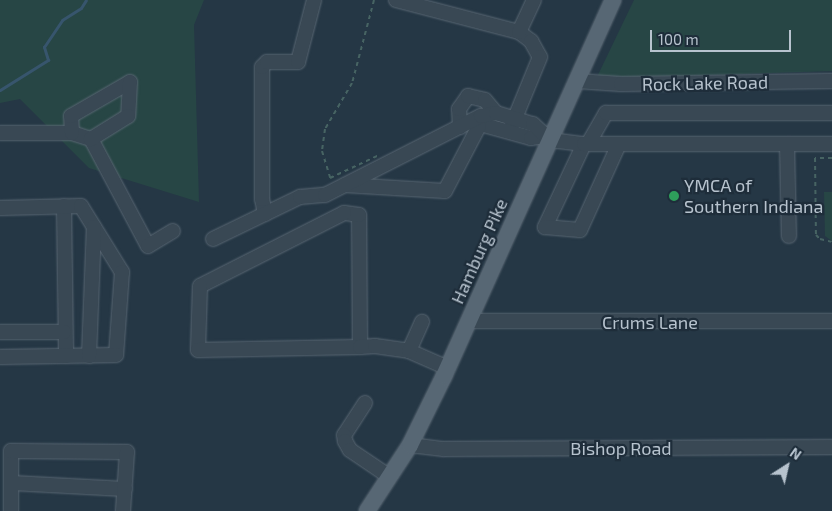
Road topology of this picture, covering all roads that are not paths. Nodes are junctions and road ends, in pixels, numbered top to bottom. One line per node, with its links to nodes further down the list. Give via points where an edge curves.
1 (314, 0): 24 (street, via 298,62 267,62 262,67 262,199)
2 (396, 0): 5 (street)
3 (534, 0): 5 (street)
4 (613, 0): 6 (main road, Hamburg Pike)
5 (519, 32): 10 (street, via 540,57)
6 (577, 81): 7 (street, Rock Lake Road, via 621,84); 15 (main road, Hamburg Pike)
7 (832, 81)
8 (496, 113): 10 (street); 11 (street); 11 (street, via 485,100 468,96 459,109)
9 (832, 113): 17 (street, via 606,113)
10 (514, 116): 12 (street); 15 (street, via 534,124)
11 (471, 125): 12 (street); 21 (street); 21 (street, via 445,190)
12 (510, 130): 15 (street, via 531,138)
13 (0, 133): 14 (street)
14 (72, 134): 16 (street); 16 (street, via 71,116 130,82 128,116)
15 (547, 138): 17 (street); 29 (main road, Hamburg Pike)
16 (91, 139): 26 (street, via 148,246)
17 (586, 144): 18 (street); 18 (street, via 545,227 580,230)
18 (619, 144): 19 (street)
19 (787, 144): 20 (street); 27 (street)
20 (832, 144)
21 (345, 185): 24 (street, via 325,195 300,197)
22 (64, 206): 23 (street); 25 (street, via 81,206); 33 (street)
23 (0, 208)
24 (265, 214): 28 (street)
25 (94, 227): 37 (street); 37 (street, via 122,272 116,355)
26 (174, 231)
27 (789, 236)
28 (213, 239)
29 (469, 321): 30 (street, Crums Lane); 39 (main road, Hamburg Pike)
30 (832, 321)
31 (422, 322): 35 (street, via 416,337 423,342)
32 (0, 332): 33 (street)
33 (64, 332): 36 (street)
34 (360, 347): 34 (street, via 198,350 200,286 344,212 359,215); 35 (street)
35 (415, 353): 39 (street)
36 (66, 356): 37 (street); 38 (street)
37 (89, 356)
38 (0, 357)
39 (448, 368): 41 (main road, Hamburg Pike)
40 (365, 403): 43 (street, via 344,435 345,442 350,450)
41 (410, 445): 42 (street, Bishop Road, via 444,449); 43 (main road, Hamburg Pike)
42 (832, 447)
43 (390, 477): 48 (main road, Hamburg Pike)
44 (12, 483): 45 (street); 45 (street, via 11,451 127,452); 46 (street)
45 (125, 489): 47 (street)
46 (11, 511)
47 (123, 511)
48 (367, 511)

